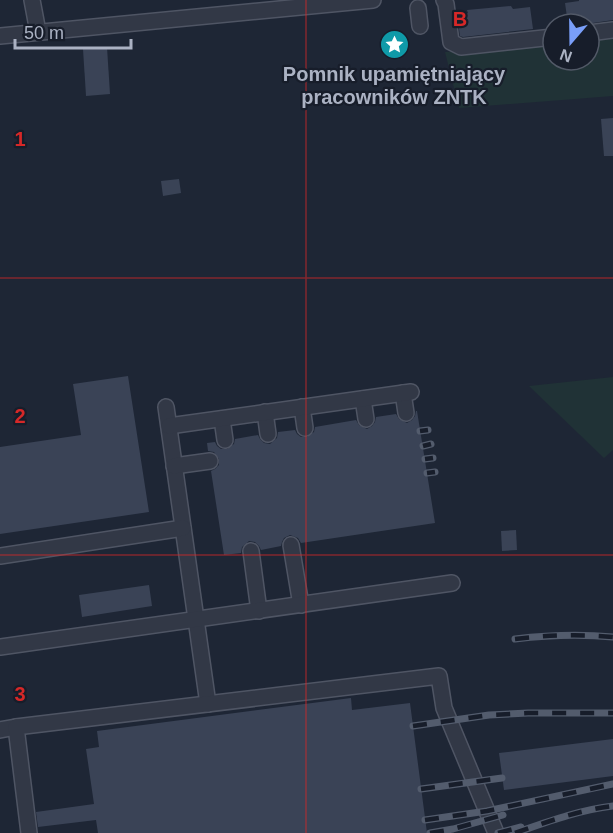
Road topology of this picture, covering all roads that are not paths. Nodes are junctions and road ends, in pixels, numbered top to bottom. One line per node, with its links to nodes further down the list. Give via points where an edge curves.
1 (32, 0): 6 (street)
2 (373, 0): 6 (street)
3 (444, 0): 8 (street, via 451,42 461,47)
4 (418, 8): 5 (street)
5 (420, 26)
6 (38, 32): 7 (street)
7 (0, 36)
8 (541, 38)
9 (363, 399): 11 (street); 13 (street, via 407,392); 15 (street)
10 (166, 407): 16 (street)
11 (302, 407): 12 (street); 17 (street)
12 (265, 412): 14 (street); 18 (street)
13 (406, 413)
14 (222, 419): 16 (street); 19 (street)
15 (366, 419)
16 (169, 426): 21 (street)
17 (305, 428)
18 (268, 434)
19 (225, 440)
20 (210, 461): 21 (street)
21 (174, 466): 22 (street)
22 (183, 528): 25 (street); 29 (street)
23 (291, 545): 27 (street)
24 (251, 551): 28 (street)
25 (0, 556)
26 (452, 583): 27 (street)
27 (301, 604): 28 (street)
28 (259, 611): 29 (street)
29 (196, 620): 30 (street); 31 (street)
30 (0, 647)
31 (208, 704): 32 (street); 35 (street, via 439,676 444,708)
32 (16, 727): 33 (street); 34 (street)
33 (0, 730)
34 (29, 833)
35 (496, 833)

